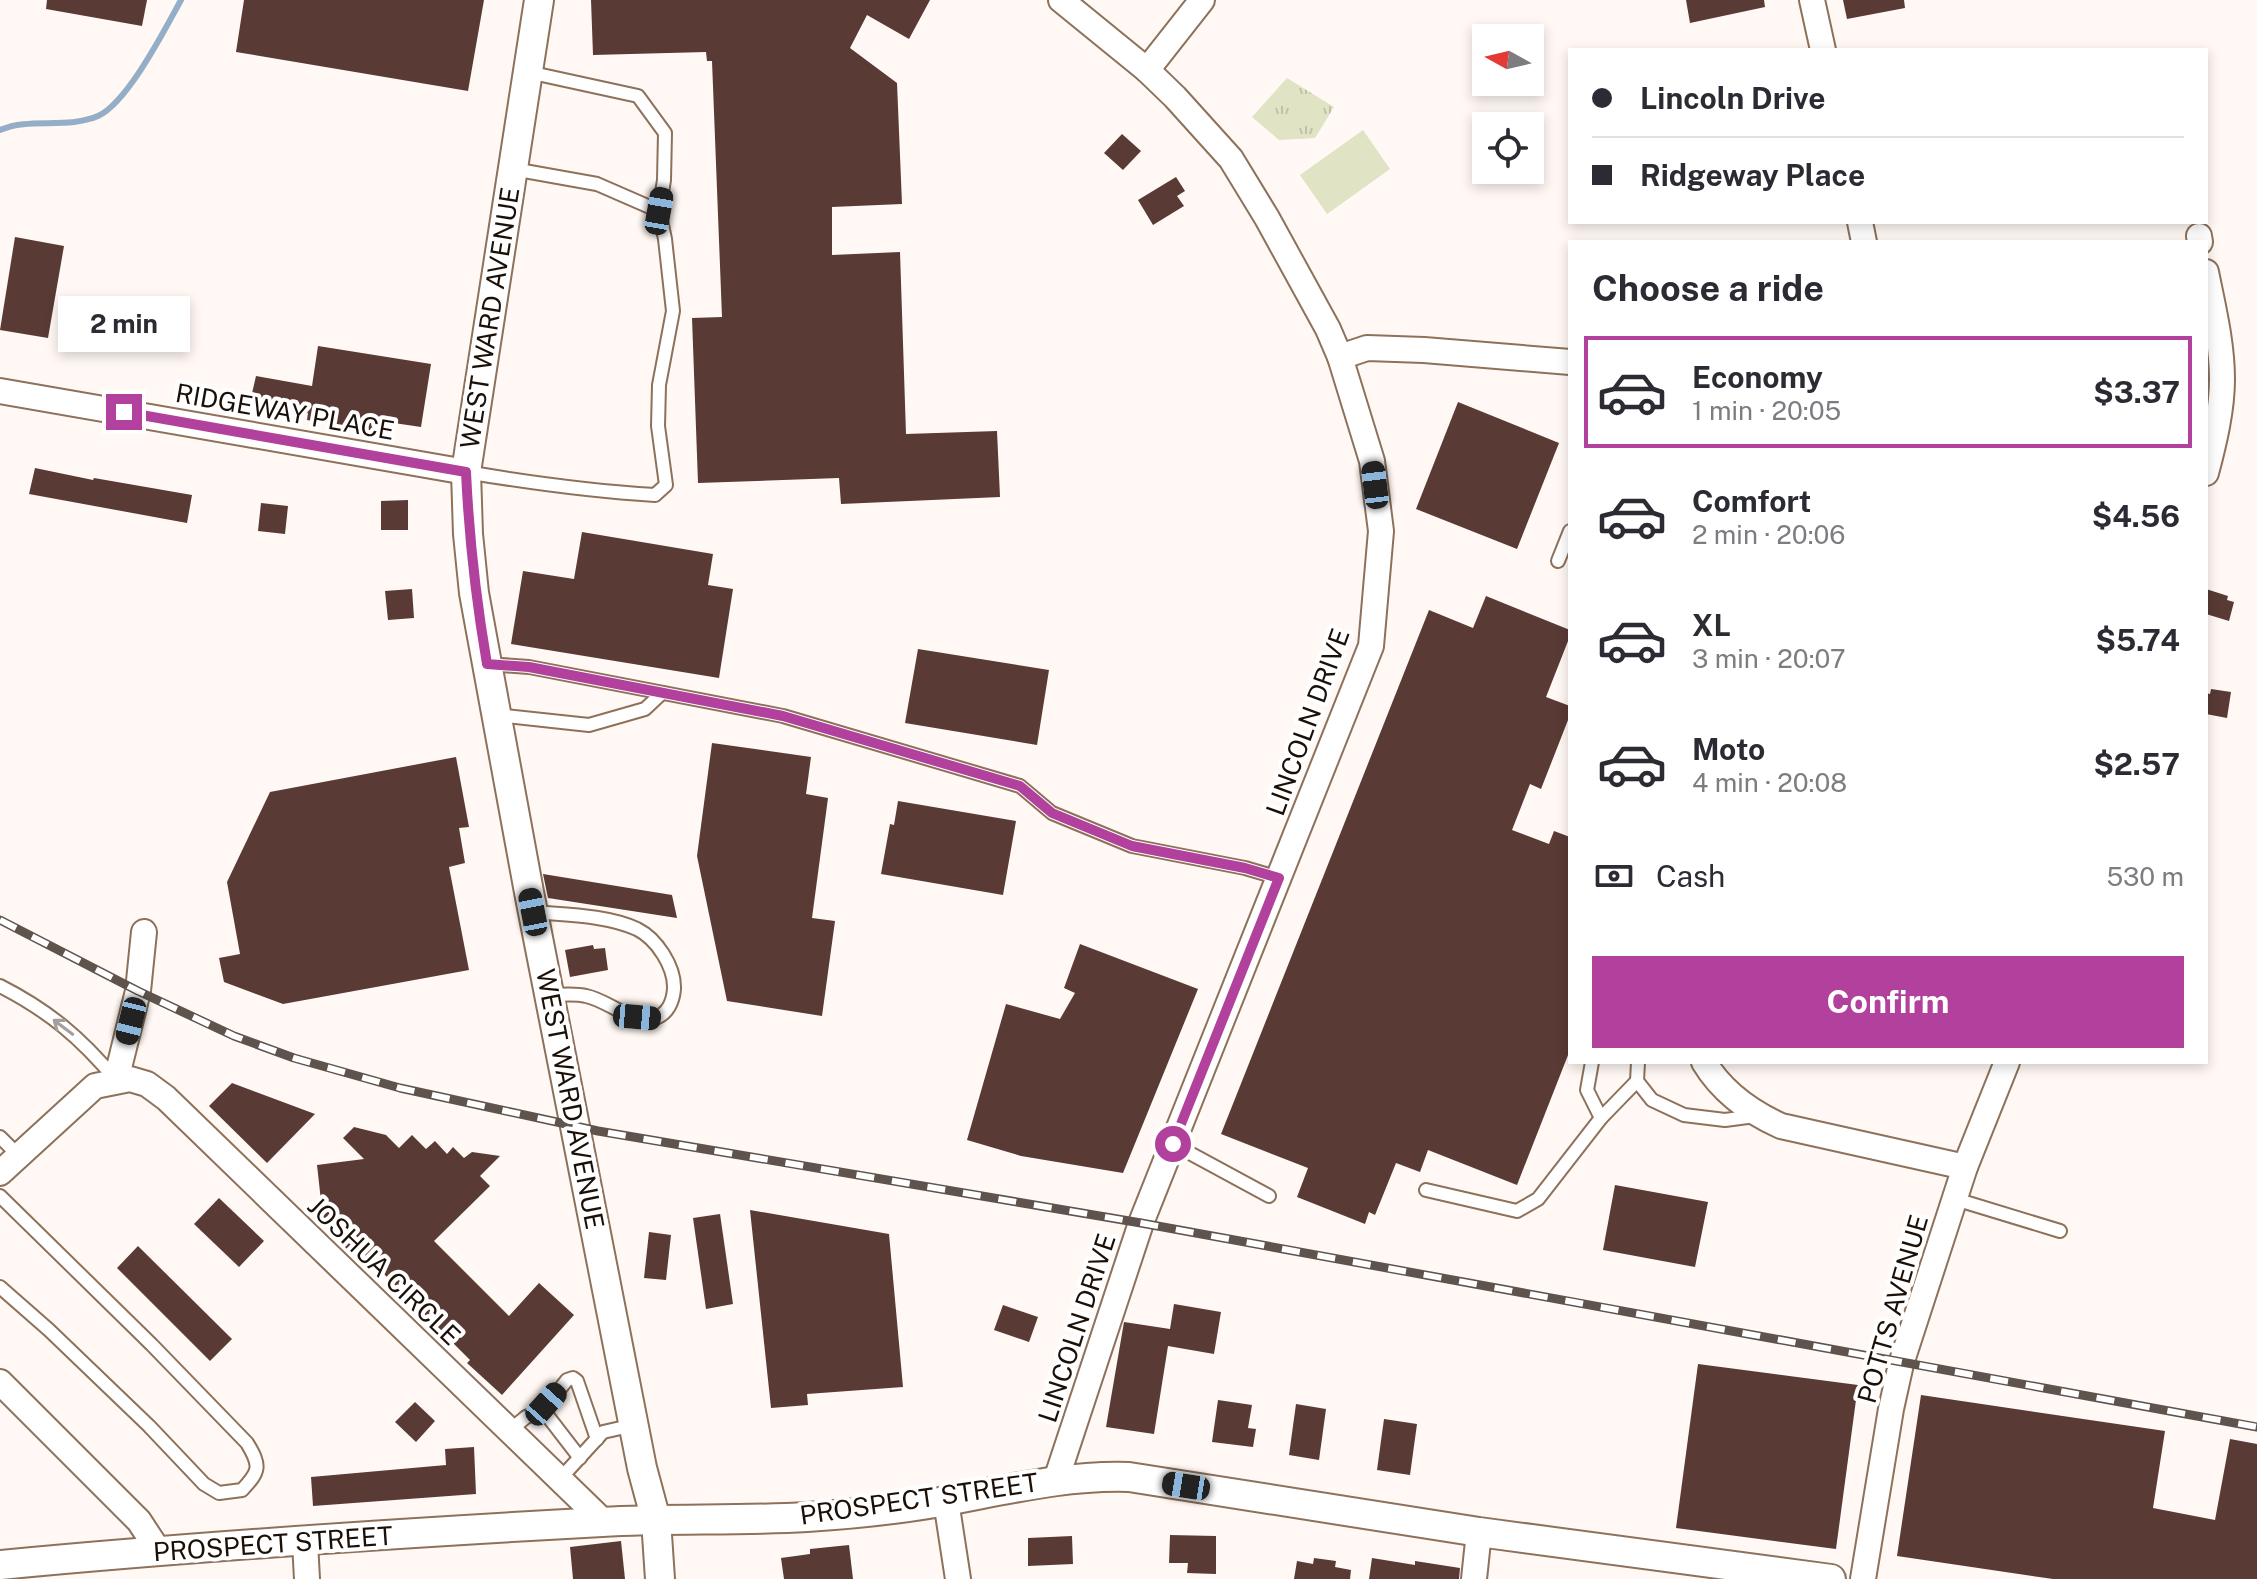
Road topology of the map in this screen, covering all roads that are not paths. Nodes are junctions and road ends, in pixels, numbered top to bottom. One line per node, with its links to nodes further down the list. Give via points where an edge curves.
1 (539, 0): 7 (street, WEST WARD AVENUE)
2 (1061, 0): 6 (street, LINCOLN DRIVE)
3 (1202, 0): 6 (street)
4 (1812, 0): 5 (street)
5 (1823, 48)
6 (1147, 70): 11 (street, LINCOLN DRIVE, via 1231,159)
7 (528, 72): 8 (street, WEST WARD AVENUE); 9 (lane, via 638,96 665,133)
8 (513, 169): 9 (lane, via 597,184); 16 (street, WEST WARD AVENUE)
9 (659, 211): 16 (lane, via 673,311 659,398 666,485 655,495 607,492)
10 (2208, 282): 14 (street, via 2221,365)
11 (1340, 357): 12 (street, via 1367,348); 22 (street, LINCOLN DRIVE, via 1372,461 1381,531 1376,608 1371,646)
12 (1568, 362)
13 (0, 391): 16 (street, RIDGEWAY PLACE)
14 (2212, 421): 15 (street)
15 (2208, 456)
16 (466, 472): 19 (street, WEST WARD AVENUE, via 473,578)
17 (1568, 536): 18 (lane)
18 (1558, 561)
19 (487, 664): 20 (lane); 21 (street, WEST WARD AVENUE)
20 (662, 693): 21 (lane, via 645,709 589,725); 22 (lane, via 783,716 1020,786 1052,813 1132,846)
21 (497, 715): 23 (street, WEST WARD AVENUE)
22 (1279, 878): 36 (street, LINCOLN DRIVE)
23 (533, 912): 26 (street, WEST WARD AVENUE); 26 (lane, via 638,930 663,952 674,980 673,1000 654,1019 584,995)
24 (144, 932): 31 (street, via 138,991)
25 (0, 986): 31 (lane, one-way to 25, via 78,1037)
26 (549, 995): 48 (street, WEST WARD AVENUE)
27 (1592, 1064): 34 (lane, via 1587,1090)
28 (1638, 1064): 32 (lane)
29 (1706, 1064): 33 (street, via 1731,1096)
30 (2006, 1064): 38 (street, POTTS AVENUE)
31 (116, 1080): 37 (street, via 95,1086); 49 (street, JOSHUA CIRCLE, via 147,1084 166,1098)
32 (1637, 1081): 33 (lane, via 1652,1100 1684,1115 1725,1120); 34 (lane)
33 (1759, 1116): 38 (street, via 1781,1126)
34 (1601, 1118): 40 (lane, via 1538,1199 1517,1211)
35 (0, 1137): 37 (lane)
36 (1173, 1144): 42 (lane); 53 (street, LINCOLN DRIVE, via 1141,1223)
37 (18, 1155): 39 (street)
38 (1965, 1167): 43 (street, POTTS AVENUE)
39 (0, 1173)
40 (1426, 1190)
41 (0, 1196): 45 (lane, via 247,1443 257,1459 256,1475 242,1490 219,1493 204,1484)
42 (1269, 1196)
43 (1955, 1199): 44 (lane); 66 (street, POTTS AVENUE, via 1901,1364)
44 (2060, 1231)
45 (0, 1287)
46 (3, 1390): 59 (street, via 139,1521)
47 (543, 1410): 49 (lane); 50 (lane, via 573,1378); 51 (lane)
48 (634, 1425): 50 (lane, via 603,1432); 55 (street, WEST WARD AVENUE)
49 (509, 1431): 52 (street, JOSHUA CIRCLE)
50 (597, 1439): 51 (lane)
51 (580, 1458): 52 (lane)
52 (560, 1479): 56 (street, JOSHUA CIRCLE)
53 (1056, 1480): 54 (street, PROSPECT STREET); 57 (street, PROSPECT STREET, via 1129,1477)
54 (946, 1501): 55 (street, PROSPECT STREET, via 810,1517); 63 (street)
55 (656, 1520): 56 (street, PROSPECT STREET); 62 (street, WEST WARD AVENUE)
56 (604, 1522): 58 (street, PROSPECT STREET)
57 (1479, 1532): 64 (street); 65 (street, PROSPECT STREET)
58 (305, 1542): 59 (street, PROSPECT STREET); 61 (street)
59 (158, 1550): 60 (street, PROSPECT STREET)
60 (0, 1565)
61 (307, 1579)
62 (660, 1579)
63 (958, 1579)
64 (1474, 1579)
65 (1831, 1579)
66 (1863, 1579)

